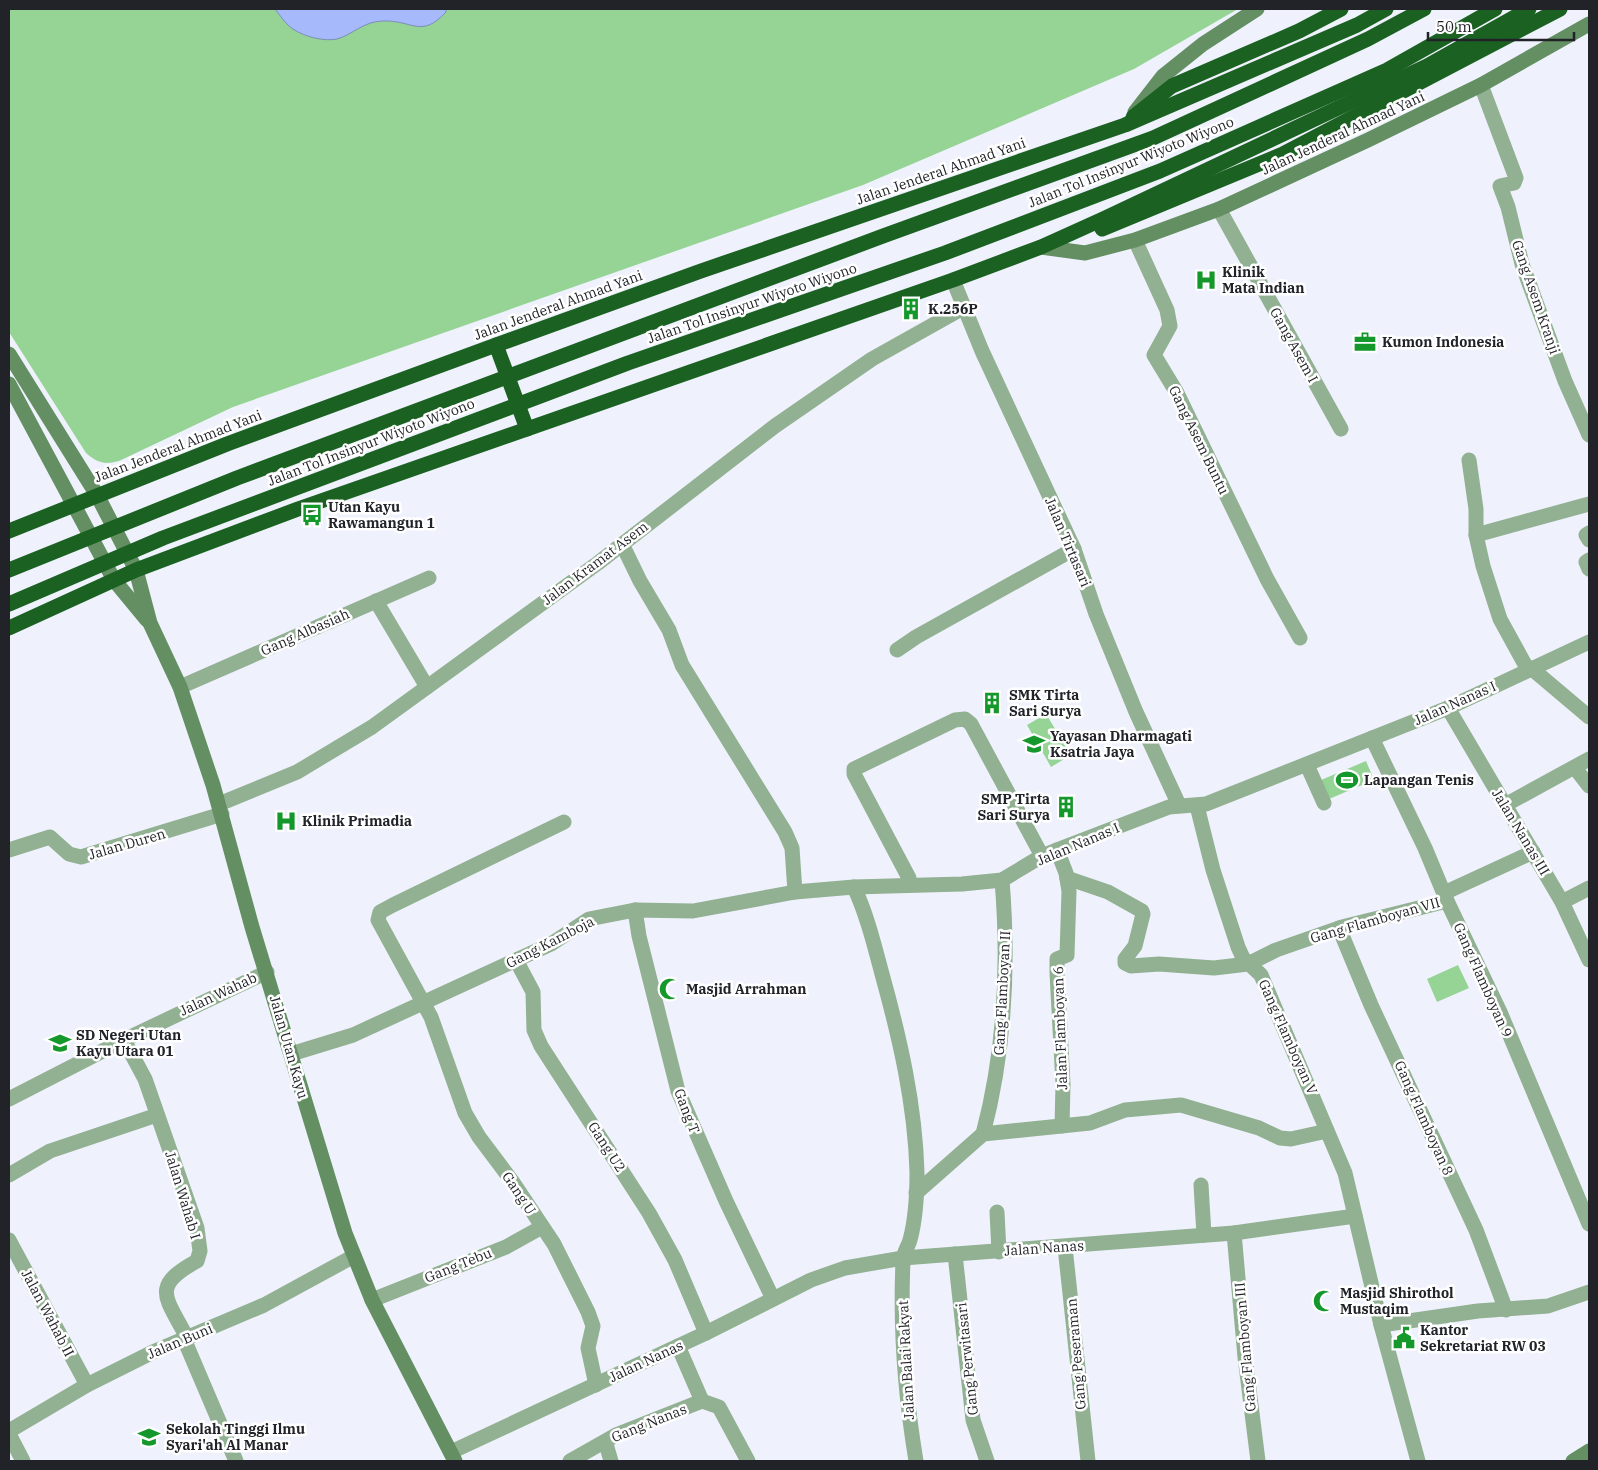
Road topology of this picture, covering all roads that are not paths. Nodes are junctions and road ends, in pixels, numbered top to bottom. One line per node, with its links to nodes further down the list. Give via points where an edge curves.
1 (1257, 9): 10 (street, via 1203,44 1163,76)
2 (1341, 9): 10 (highway, via 1299,31 1172,86)
3 (1386, 9): 10 (highway, Jalan Jenderal Ahmad Yani, via 1330,37)
4 (1424, 9): 34 (highway, Jalan Tol Insinyur Wiyoto Wiyono, bridge, via 1368,39 1153,138 238,478)
5 (1495, 9): 39 (highway, Jalan Tol Insinyur Wiyoto Wiyono, bridge, via 1388,70 1160,171 945,253 618,366 163,538)
6 (1529, 9): 13 (highway, Jalan Jenderal Ahmad Yani, via 1427,66)
7 (1560, 9): 13 (highway, via 1283,154 1107,228)
8 (1589, 24): 9 (street, Jalan Jenderal Ahmad Yani)
9 (1481, 85): 11 (street, Jalan Jenderal Ahmad Yani); 21 (street, Gang Asem Kranji, via 1516,178 1514,183 1500,186 1522,264)
10 (1124, 125): 16 (highway, Jalan Jenderal Ahmad Yani)
11 (1219, 208): 12 (street, Jalan Jenderal Ahmad Yani); 20 (street, Gang Asem I)
12 (1135, 240): 13 (street, Jalan Jenderal Ahmad Yani, via 1084,253); 42 (street, Gang Asem Buntu, via 1167,310 1170,326 1154,355)
13 (1041, 247): 14 (highway, Jalan Jenderal Ahmad Yani)
14 (953, 280): 15 (street, Jalan Tirtasari); 19 (highway, Jalan Jenderal Ahmad Yani)
15 (963, 308): 30 (street, Jalan Kramat Asem, via 872,359 775,426); 31 (street, Jalan Tirtasari)
16 (496, 345): 19 (highway); 23 (highway, Jalan Jenderal Ahmad Yani, via 244,437)
17 (9, 354): 23 (street, Jalan Utan Kayu)
18 (9, 384): 24 (street, Jalan Utan Kayu)
19 (527, 429): 35 (highway, Jalan Jenderal Ahmad Yani, via 310,504)
20 (1341, 429)
21 (1589, 436)
22 (1468, 460): 28 (street, via 1476,509)
23 (97, 495): 24 (highway, Jalan Jenderal Ahmad Yani); 35 (street, Jalan Utan Kayu)
24 (74, 504): 26 (highway, Jalan Jenderal Ahmad Yani); 37 (street, Jalan Utan Kayu)
25 (1589, 504): 28 (street)
26 (9, 531)
27 (1589, 532): 29 (street, via 1586,535)
28 (1476, 535): 45 (street, via 1500,619)
29 (1589, 540)
30 (622, 544): 47 (street, Jalan Kramat Asem); 70 (street, via 669,630 682,665 786,832 792,848)
31 (1074, 549): 44 (street); 56 (street, Jalan Tirtasari, via 1096,614 1136,712)
32 (1589, 560): 33 (street, via 1586,562)
33 (1589, 569)
34 (9, 570)
35 (136, 570): 37 (highway, Jalan Jenderal Ahmad Yani); 40 (street, Jalan Utan Kayu)
36 (429, 578): 38 (street, Gang Albasiah)
37 (114, 580): 40 (street, Jalan Utan Kayu); 41 (highway, Jalan Jenderal Ahmad Yani)
38 (376, 601): 46 (street, Gang Albasiah); 47 (street)
39 (9, 604)
40 (150, 623): 46 (street, Jalan Utan Kayu)
41 (9, 628)
42 (1300, 638)
43 (1589, 642): 45 (street, Jalan Nanas I)
44 (897, 650)
45 (1529, 669): 48 (street, Jalan Nanas I); 49 (street)
46 (180, 687): 59 (street, Jalan Utan Kayu)
47 (427, 687): 59 (street, Jalan Kramat Asem, via 372,727 297,772)
48 (1448, 708): 50 (street, Jalan Nanas I); 57 (street, Jalan Nanas III)
49 (1589, 718)
50 (1372, 738): 52 (street, Jalan Nanas I); 71 (street, Gang Flamboyan 9)
51 (1589, 759): 53 (street)
52 (1307, 764): 55 (street); 58 (street, Jalan Nanas I)
53 (1575, 768): 54 (street); 57 (street)
54 (1589, 786)
55 (1324, 803)
56 (1179, 805): 58 (street, Jalan Nanas I); 62 (street, Jalan Nanas I)
57 (1505, 805): 63 (street, Jalan Nanas III)
58 (1197, 806): 77 (street, Gang Flamboyan V, via 1235,939)
59 (221, 809): 61 (street, Jalan Duren, via 81,857 70,854 50,838); 78 (street, Jalan Utan Kayu)
60 (564, 822): 79 (street, Gang U, via 425,888 378,915 387,940)
61 (9, 850)
62 (1057, 850): 64 (street, Jalan Nanas I); 66 (street, Jalan Flamboyan 6)
63 (1533, 852): 71 (street, Gang Flamboyan VII); 72 (street, Jalan Nanas III)
64 (1042, 856): 65 (street, via 971,724 965,719 955,720 854,769); 67 (street, Jalan Nanas I)
65 (909, 878)
66 (1067, 878): 77 (street, Gang Flamboyan VII, via 1108,892 1142,911 1135,946 1124,959 1127,965 1214,968); 84 (street, Jalan Flamboyan 6, via 1067,955 1057,958 1056,973 1063,1084)
67 (1002, 880): 68 (street, Jalan Nanas I); 86 (street, Gang Flamboyan II, via 1006,926 1004,1005 993,1098)
68 (854, 888): 70 (street, Gang Kamboja); 89 (street, via 864,910 904,1060 913,1120)
69 (1589, 888): 72 (street)
70 (795, 892): 73 (street, Gang Kamboja, via 693,910)
71 (1446, 896): 74 (street, Gang Flamboyan VII); 92 (street, Gang Flamboyan 9, via 1500,1012)
72 (1562, 902): 76 (street, Jalan Nanas III)
73 (635, 910): 75 (street, Gang Kamboja, via 589,919 551,944); 103 (street, Gang T, via 678,1091)
74 (1339, 928): 77 (street, Gang Flamboyan VII, via 1276,950); 105 (street, Gang Flamboyan 8, via 1371,1005 1476,1230)
75 (516, 960): 79 (street, Gang Kamboja); 107 (street, Gang U2, via 532,992 534,1030 541,1046 649,1213 675,1260)
76 (1589, 960)
77 (1248, 964): 85 (street, Gang Flamboyan V, via 1261,975)
78 (266, 972): 80 (street, Jalan Wahab); 81 (street, Jalan Utan Kayu)
79 (423, 1003): 81 (street, Gang Kamboja, via 353,1035); 93 (street, Gang U, via 465,1113)
80 (124, 1040): 82 (street, Jalan Wahab); 83 (street, Jalan Wahab I, via 145,1079)
81 (290, 1054): 100 (street, Jalan Utan Kayu)
82 (9, 1099)
83 (157, 1115): 87 (street, via 50,1151); 108 (street, Jalan Wahab I, via 196,1228 200,1251 197,1261 178,1271 168,1281 166,1294)
84 (1062, 1126): 85 (street, via 1090,1123 1125,1110 1181,1105 1259,1128 1280,1138 1291,1139); 86 (street)
85 (1328, 1131): 91 (street, Gang Flamboyan V, via 1345,1172)
86 (984, 1134): 89 (street)
87 (9, 1175)
88 (1202, 1185): 95 (street)
89 (916, 1193): 101 (street, via 910,1241)
90 (997, 1212): 98 (street)
91 (1355, 1216): 94 (street, Jalan Nanas); 106 (street)
92 (1589, 1224)
93 (542, 1227): 104 (street, Gang Tebu, via 506,1247); 111 (street, Gang U, via 562,1258 593,1326 588,1348)
94 (1234, 1233): 95 (street, Jalan Nanas); 125 (street, Gang Flamboyan III)
95 (1204, 1236): 97 (street, Jalan Nanas)
96 (9, 1240): 110 (street, Jalan Wahab II)
97 (1065, 1247): 98 (street, Jalan Nanas); 124 (street, Gang Peseraman)
98 (999, 1252): 99 (street, Jalan Nanas)
99 (955, 1254): 101 (street, Jalan Nanas); 123 (street, Gang Perwitasari, via 973,1420)
100 (354, 1256): 104 (street, Jalan Utan Kayu); 108 (street, Jalan Buni, via 264,1305)
101 (903, 1258): 103 (street, Jalan Nanas, via 844,1268); 122 (street, Jalan Balai Rakyat, via 907,1401)
102 (1589, 1292): 105 (street, via 1548,1306)
103 (773, 1299): 107 (street, Jalan Nanas)
104 (372, 1300): 116 (street, Jalan Utan Kayu)
105 (1506, 1310): 106 (street)
106 (1381, 1325): 126 (street)
107 (706, 1333): 109 (street, Jalan Nanas)
108 (185, 1339): 110 (street, Jalan Buni); 118 (street, Jalan Wahab I)
109 (678, 1346): 111 (street, Jalan Nanas); 112 (street)
110 (87, 1385): 113 (street, Jalan Buni)
111 (596, 1385): 116 (street, Jalan Nanas)
112 (702, 1401): 114 (street, Gang Nanas); 121 (street, via 719,1408)
113 (9, 1432): 117 (street)
114 (608, 1440): 119 (street, Gang Nanas); 120 (street, via 606,1444)
115 (1589, 1451): 127 (street)
116 (453, 1457)
117 (23, 1461)
118 (236, 1461)
119 (570, 1461)
120 (611, 1461)
121 (748, 1461)
122 (916, 1461)
123 (987, 1461)
124 (1088, 1461)
125 (1258, 1461)
126 (1418, 1461)
127 (1572, 1461)

